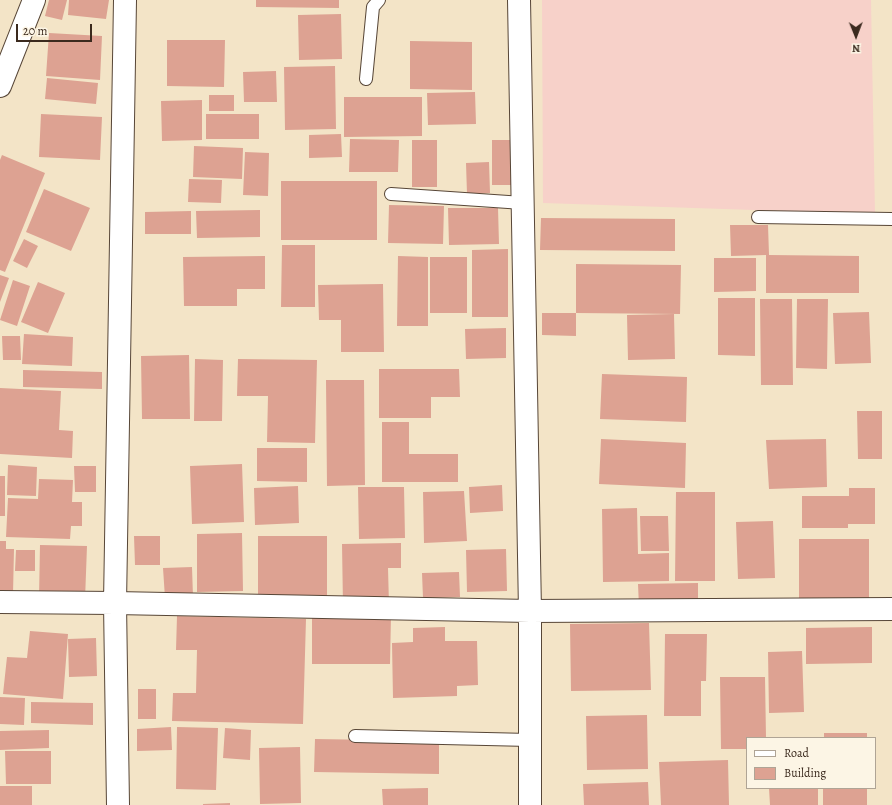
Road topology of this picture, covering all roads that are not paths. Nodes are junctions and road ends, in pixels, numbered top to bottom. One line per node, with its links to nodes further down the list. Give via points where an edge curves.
1 (34, 0): 6 (street)
2 (125, 0): 12 (street)
3 (379, 0): 5 (lane, via 373,7)
4 (519, 0): 8 (street)
5 (366, 79)
6 (0, 86)
7 (391, 194): 8 (lane)
8 (523, 203): 14 (street)
9 (758, 217): 10 (lane)
10 (892, 219)
11 (0, 602): 12 (street)
12 (115, 603): 14 (street); 17 (street)
13 (892, 609): 14 (street)
14 (530, 610): 16 (street)
15 (355, 736): 16 (lane)
16 (530, 740): 18 (street)
17 (118, 805)
18 (530, 805)

